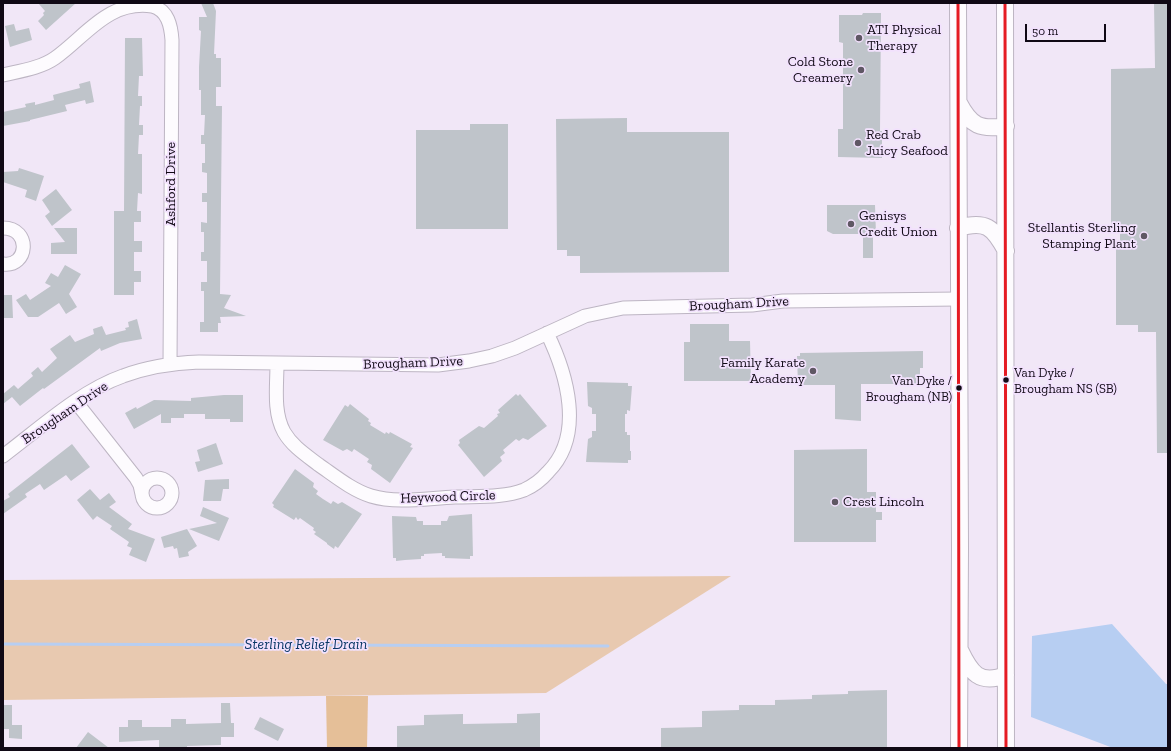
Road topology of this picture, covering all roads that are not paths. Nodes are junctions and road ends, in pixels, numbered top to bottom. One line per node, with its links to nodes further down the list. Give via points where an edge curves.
1 (958, 3): 4 (main road)
2 (1005, 3): 5 (main road)
3 (3, 75): 12 (street, Ashford Drive, via 42,65 54,59 114,8 128,4 144,4 159,8 168,18 172,40)
4 (959, 104): 5 (main road, via 966,116 981,127 990,129); 7 (main road)
5 (1006, 126): 8 (main road)
6 (3, 228): 9 (street, via 19,232 22,254 17,262)
7 (958, 228): 8 (main road, via 982,224 998,235); 10 (main road)
8 (1006, 251): 20 (main road)
9 (3, 264)
10 (959, 299): 11 (street, Brougham Drive, via 648,306 604,311); 19 (main road)
11 (547, 333): 13 (street, Brougham Drive, via 515,348 469,361 438,365); 13 (street, Heywood Circle, via 567,388 568,435 557,461 544,477 525,489 499,495 391,499 371,496 348,484 304,454 285,434 278,416)
12 (170, 364): 13 (street, Brougham Drive); 14 (street, Brougham Drive, via 122,376)
13 (277, 364)
14 (76, 402): 15 (street, Brougham Drive); 16 (street)
15 (3, 456)
16 (136, 478): 17 (street); 18 (street)
17 (153, 478): 18 (street, via 144,484); 18 (street, via 168,482 173,491 171,501 164,507 154,508 146,503)
18 (142, 494)
19 (960, 649): 20 (main road, via 968,666 981,678 997,679); 21 (main road)
20 (1006, 675): 22 (main road)
21 (959, 748)
22 (1006, 748)

